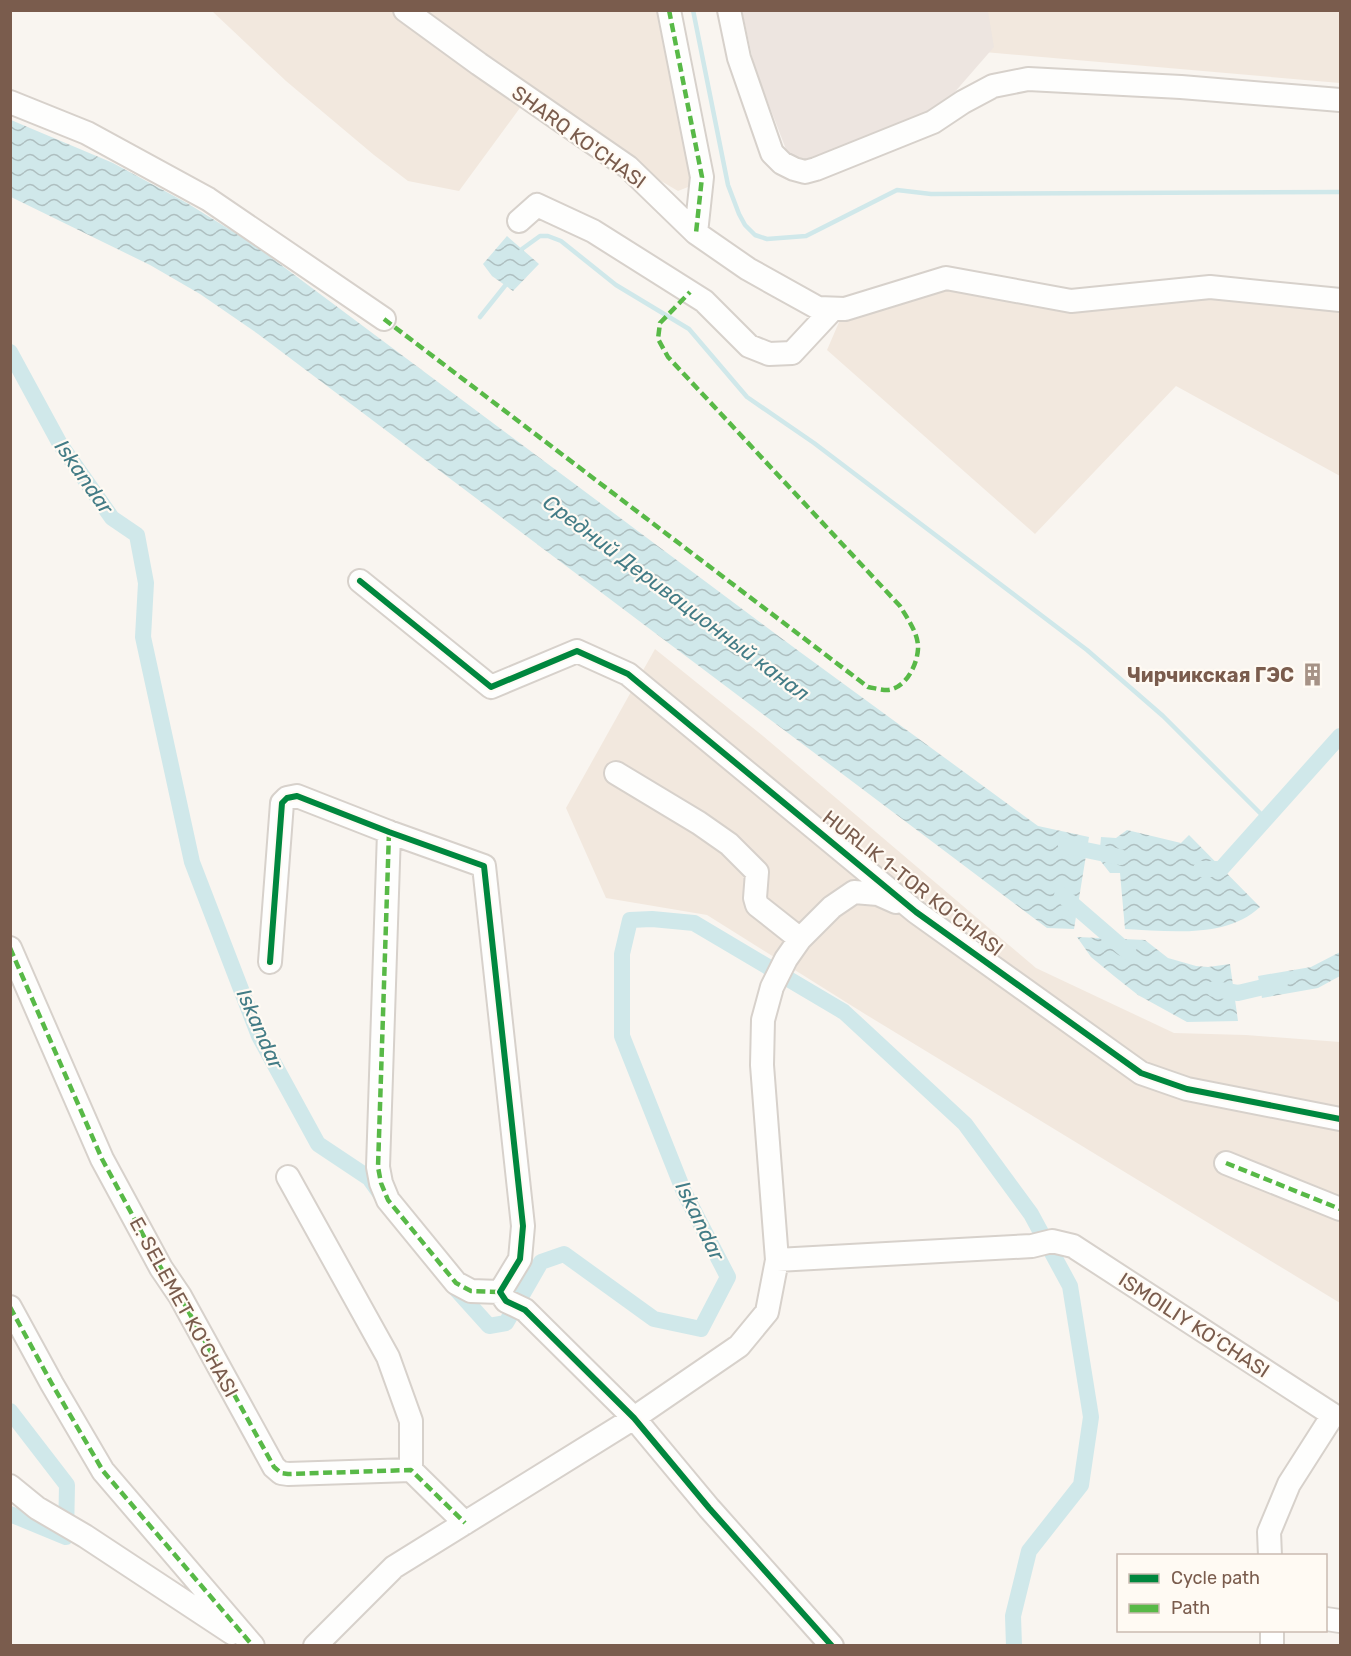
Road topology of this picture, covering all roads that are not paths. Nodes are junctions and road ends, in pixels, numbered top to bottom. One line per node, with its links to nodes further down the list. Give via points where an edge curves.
1 (405, 10): 7 (street, SHARQ KO'CHASI, via 628,167)
2 (669, 10): 7 (street, via 702,177)
3 (729, 10): 4 (street, via 739,58 772,153 799,171 845,159 933,122 993,86 1028,78)
4 (1341, 100)
5 (10, 102): 10 (street, via 87,133 208,199)
6 (519, 221): 9 (street, via 537,205 593,231 704,301 749,346 769,354 792,353)
7 (696, 233): 9 (street, SHARQ KO'CHASI, via 748,269 818,308)
8 (1341, 300): 9 (street, via 1210,287 1071,301 946,278)
9 (839, 309)
10 (384, 319)
11 (360, 581): 14 (street, HURLIK 1-TOR KO‘CHASI, via 491,687 577,651 628,674)
12 (616, 773): 15 (street, via 729,844 757,872 757,905)
13 (389, 832): 17 (street, via 297,796 286,798 282,803); 24 (street, via 378,1167 381,1183 388,1200 456,1283); 24 (street, via 482,864 486,871 523,1226)
14 (916, 912): 15 (street, HURLIK 1-TOR KO‘CHASI, via 878,894 855,892); 19 (street, HURLIK 1-TOR KO‘CHASI, via 1141,1073 1188,1089)
15 (800, 939): 23 (street, HURLIK 1-TOR KO‘CHASI, via 772,987 763,1020 762,1065)
16 (10, 948): 18 (street, E. SELEMET KO‘CHASI)
17 (270, 962)
18 (17, 981): 27 (street, E. SELEMET KO‘CHASI, via 102,1159 274,1467 281,1473)
19 (1341, 1119)
20 (1226, 1162): 22 (street)
21 (288, 1177): 27 (street, via 388,1357 411,1421)
22 (1341, 1209)
23 (777, 1260): 26 (street, HURLIK 1-TOR KO‘CHASI, via 767,1312 740,1346); 30 (street, ISMOILIY KO‘CHASI, via 1042,1243 1073,1246 1333,1415 1289,1484 1269,1532)
24 (510, 1301): 26 (street)
25 (10, 1307): 31 (street, via 103,1470)
26 (634, 1418): 29 (street, HURLIK 1-TOR KO‘CHASI); 33 (street)
27 (411, 1470): 29 (street)
28 (10, 1486): 31 (street, via 36,1508)
29 (465, 1523): 32 (street, HURLIK 1-TOR KO‘CHASI, via 394,1567)
30 (1270, 1554)
31 (252, 1646)
32 (315, 1646)
33 (832, 1646)

